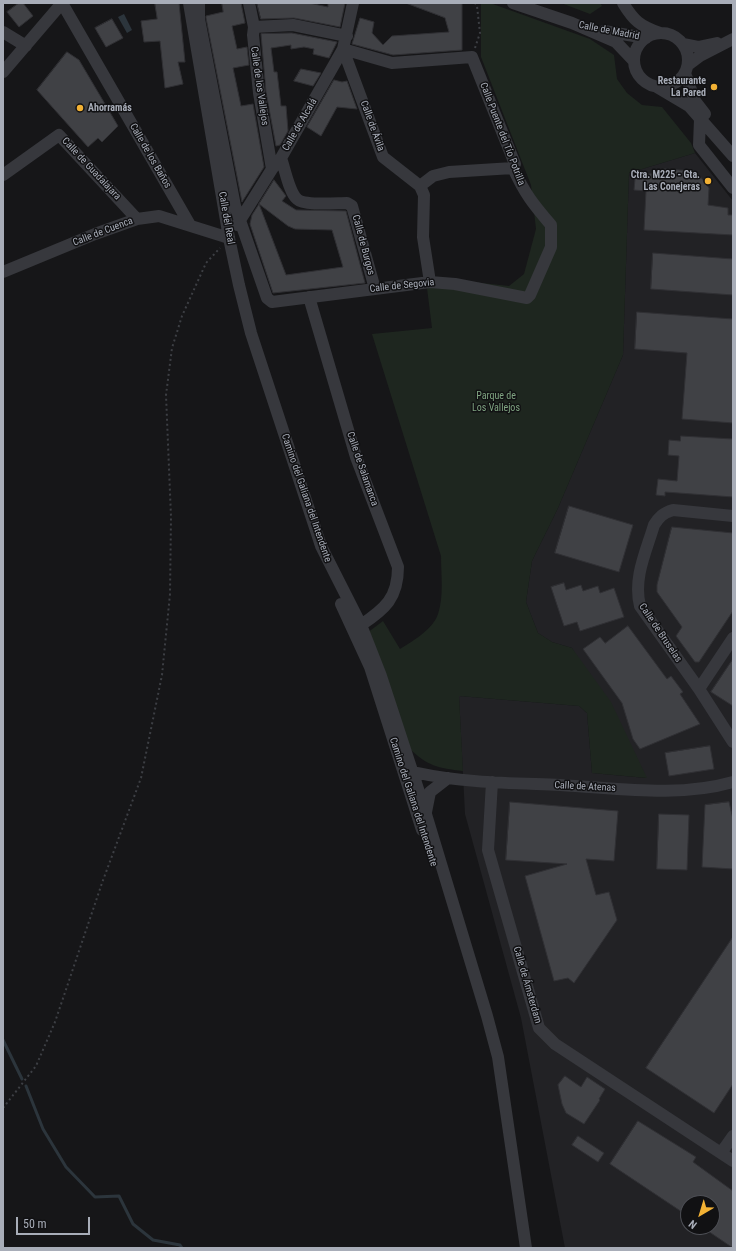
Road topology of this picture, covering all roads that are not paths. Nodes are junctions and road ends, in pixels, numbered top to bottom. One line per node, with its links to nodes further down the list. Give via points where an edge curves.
1 (62, 3): 16 (street); 32 (street, Calle de los Baños)
2 (189, 3): 33 (street, Calle del Real)
3 (199, 3): 31 (street, via 227,166)
4 (249, 3): 9 (street, Calle de los Vallejos)
5 (353, 3): 12 (street, Calle de Alcalá)
6 (513, 3): 8 (street, Calle de Madrid)
7 (623, 3): 11 (street, via 642,27)
8 (572, 23): 13 (street, Calle de Madrid); 18 (street, Calle de Madrid, via 616,42)
9 (254, 27): 12 (street, via 293,25); 25 (street, Calle de los Vallejos, via 259,93)
10 (3, 32): 16 (street)
11 (660, 33): 13 (street); 15 (street, via 669,34)
12 (346, 36): 17 (street, Calle de Alcalá)
13 (646, 38): 18 (street, via 638,48)
14 (730, 40): 15 (street, via 698,47); 19 (street, via 700,56)
15 (683, 44): 19 (street, via 687,54)
16 (26, 46): 20 (street)
17 (343, 49): 24 (street, Calle de Alcalá); 26 (street, Calle Puente del Tío Potrilla, via 392,63 472,57 515,164); 28 (street, Calle de Ávila, via 383,157)
18 (634, 61): 21 (street, via 641,78)
19 (686, 69): 21 (street, via 674,84); 23 (street, via 695,100)
20 (3, 72)
21 (657, 87): 22 (street, via 689,106)
22 (700, 118): 23 (street); 29 (street, via 699,145)
23 (733, 155)
24 (281, 158): 25 (street, Calle de Alcalá); 36 (street, Calle de Burgos, via 298,201 346,203 352,206)
25 (272, 168): 31 (street, Calle de Alcalá)
26 (513, 168): 28 (street, via 449,172 432,176); 37 (street, Calle Puente del Tío Potrilla, via 522,189 551,225 552,232 551,247)
27 (3, 175): 30 (street, Calle de Guadalajara, via 59,135)
28 (420, 186): 35 (street, via 424,194 423,237)
29 (733, 188)
30 (137, 219): 32 (street, Calle de Cuenca, via 159,216); 34 (street, Calle de Cuenca)
31 (240, 221): 33 (street, Calle de Alcalá); 38 (street, Calle de Segovia, via 267,298 272,302)
32 (190, 225): 33 (street, Calle de Cuenca)
33 (229, 238): 39 (street, Calle del Real, via 251,333)
34 (3, 272)
35 (430, 282): 36 (street, Calle de Segovia); 37 (street, Calle de Segovia, via 455,284 519,298 527,298)
36 (375, 289): 38 (street, Calle de Segovia)
37 (530, 295)
38 (309, 297): 41 (street, Calle de Salamanca, via 356,457 398,567 395,593 379,613)
39 (282, 429): 41 (street, Camino del Galiana del Intendente, via 321,546); 43 (street, Camino del Galiana del Intendente, via 294,478 316,547)
40 (733, 516): 44 (street, Calle de Bruselas, via 672,510 664,513 654,526 637,581 640,606)
41 (361, 625): 46 (street, Camino del Galiana del Intendente)
42 (733, 638): 44 (street)
43 (370, 667): 48 (street, via 381,685 409,773); 51 (street, Camino del Galiana del Intendente)
44 (699, 689): 45 (street, Calle de Bruselas)
45 (733, 742)
46 (405, 747): 47 (street, via 420,764); 48 (street, Camino del Galiana del Intendente)
47 (442, 777): 48 (street, Calle de Atenas, via 419,781); 49 (street, Calle de Atenas); 52 (street, via 430,792)
48 (415, 779): 51 (street); 52 (street, Camino del Galiana del Intendente)
49 (492, 782): 50 (street, Calle de Atenas, via 680,792); 55 (street, Calle de Ámsterdam, via 488,850 540,1028 555,1044)
50 (733, 782)
51 (414, 806): 53 (street, Camino del Galiana del Intendente, via 491,1045)
52 (426, 817): 53 (street, Camino del Galiana del Intendente, via 495,1043)
53 (504, 1100): 57 (street, Camino del Galiana del Intendente)
54 (733, 1136): 55 (street)
55 (721, 1153): 56 (street, Calle de Ámsterdam)
56 (733, 1161)
57 (526, 1248)

